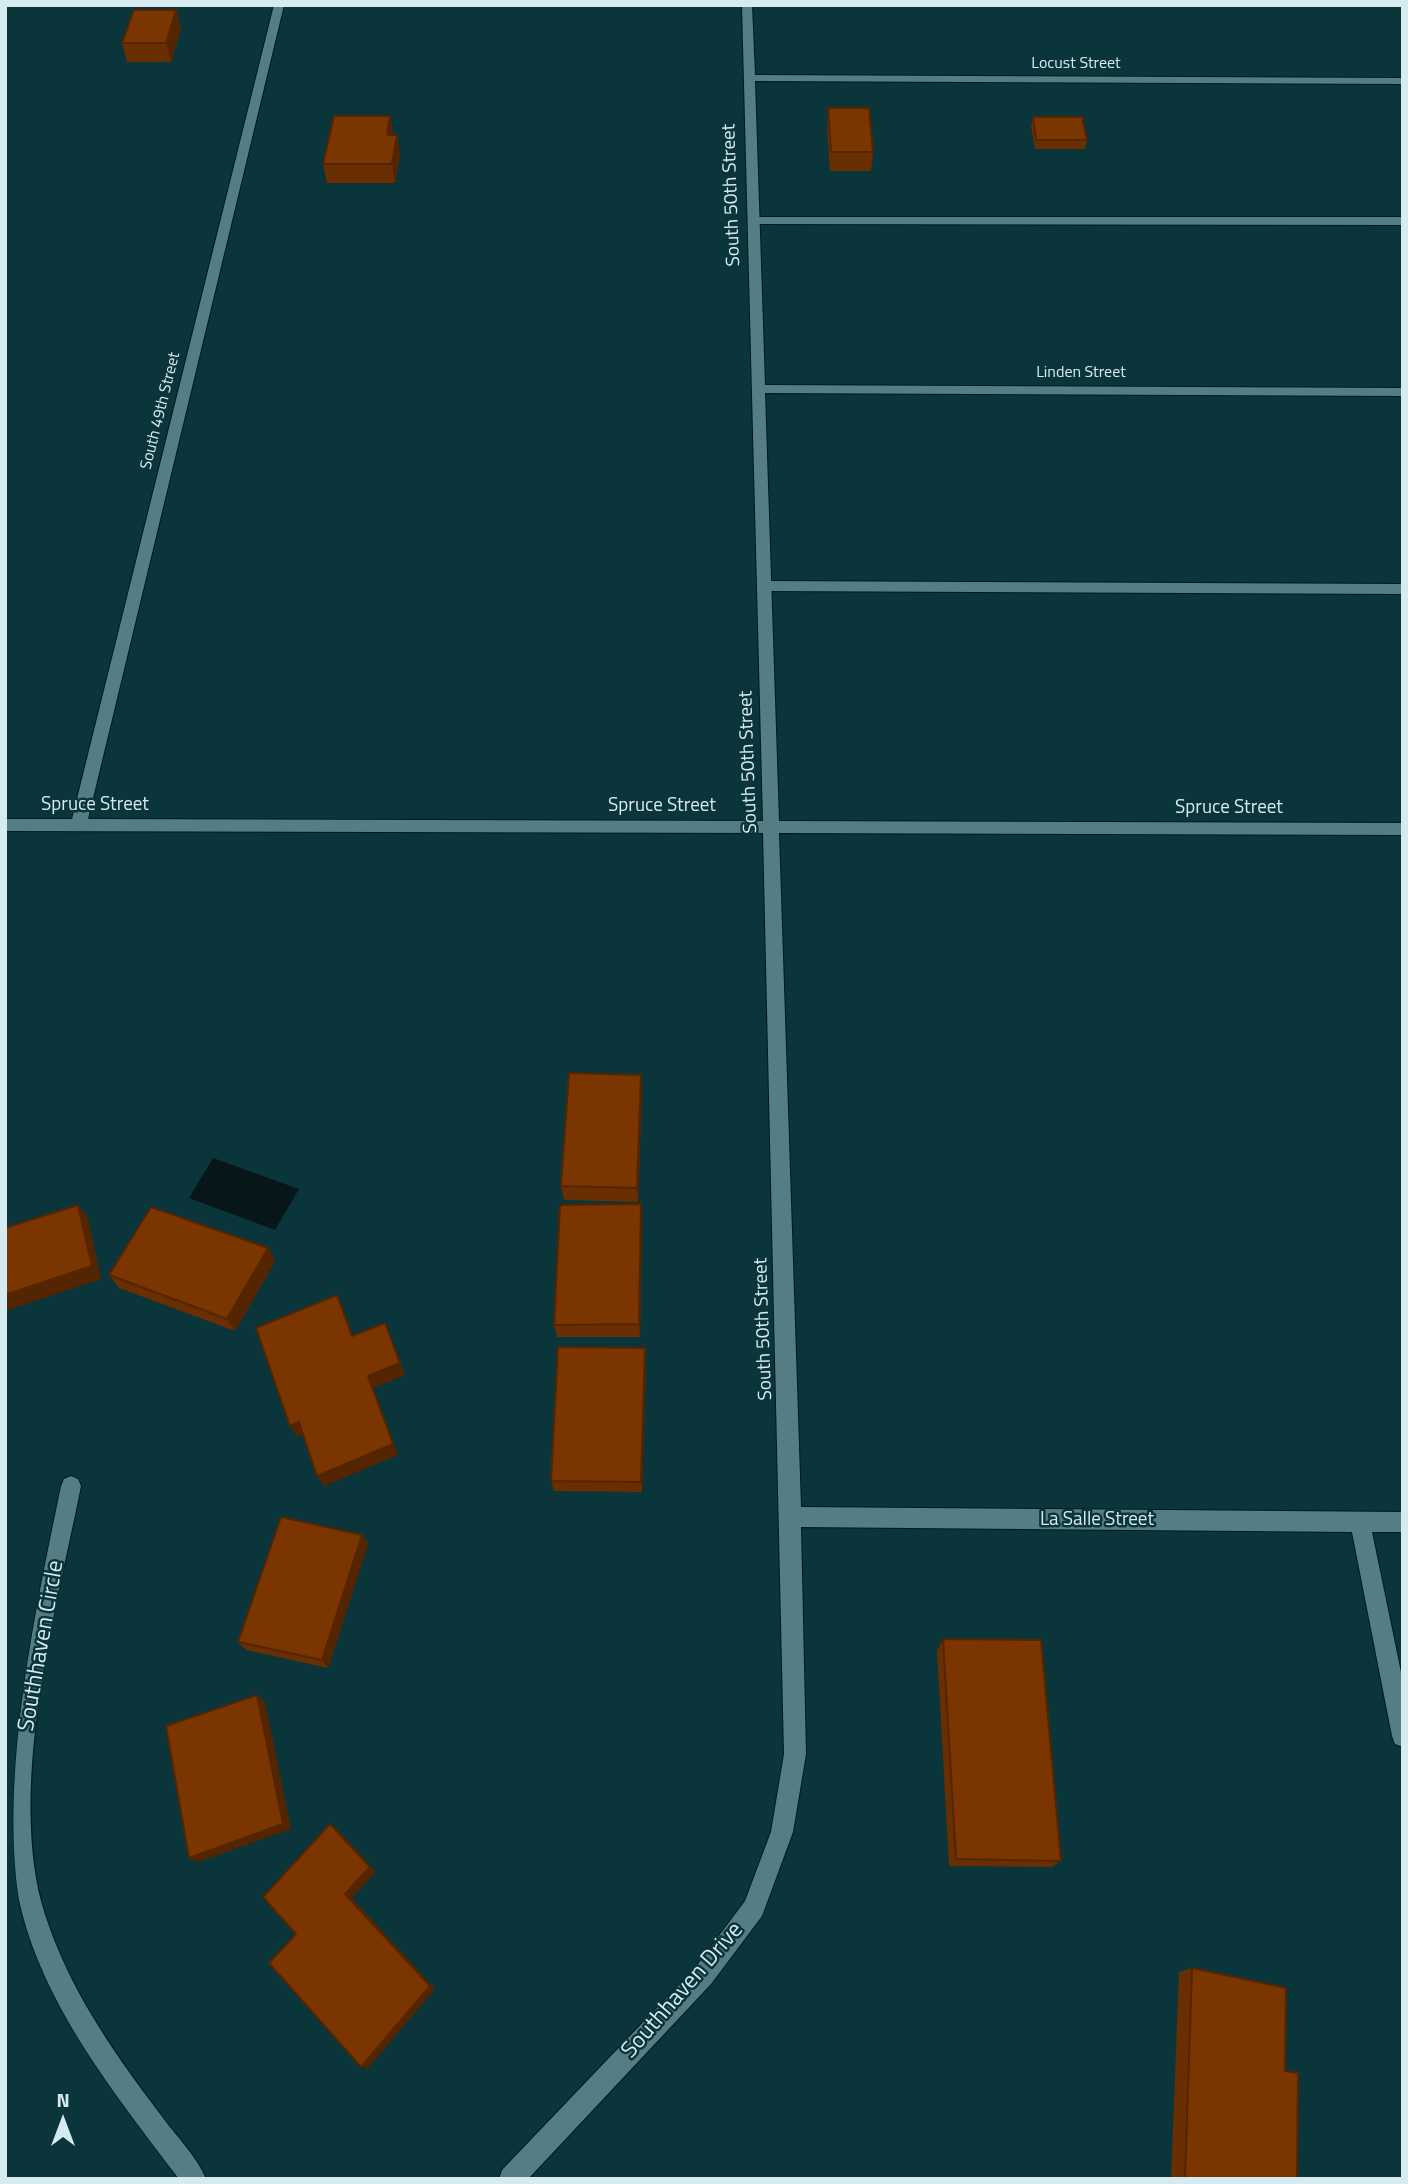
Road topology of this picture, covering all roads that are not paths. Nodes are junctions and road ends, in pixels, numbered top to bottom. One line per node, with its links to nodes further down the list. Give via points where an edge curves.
1 (279, 5): 12 (street, South 49th Street)
2 (747, 5): 3 (street, South 50th Street)
3 (750, 78): 4 (street, Locust Street); 5 (street, South 50th Street)
4 (1403, 81)
5 (754, 220): 6 (street); 7 (street, South 50th Street)
6 (1403, 221)
7 (759, 389): 8 (street, Linden Street); 9 (street, South 50th Street)
8 (1403, 392)
9 (764, 586): 10 (street); 13 (street, South 50th Street)
10 (1403, 589)
11 (5, 825): 12 (street, Spruce Street)
12 (78, 825): 13 (street, Spruce Street)
13 (771, 827): 14 (street, Spruce Street); 16 (street, South 50th Street)
14 (1403, 829)
15 (71, 1486): 20 (street, Southhaven Circle, via 28,1717 20,1826 30,1901 57,1970 99,2052)
16 (790, 1517): 17 (street, La Salle Street); 21 (street, Southhaven Drive, via 794,1754 782,1832 754,1908 703,1976)
17 (1360, 1522): 18 (street, La Salle Street); 19 (street)
18 (1403, 1522)
19 (1403, 1735)
20 (194, 2179)
21 (511, 2179)

